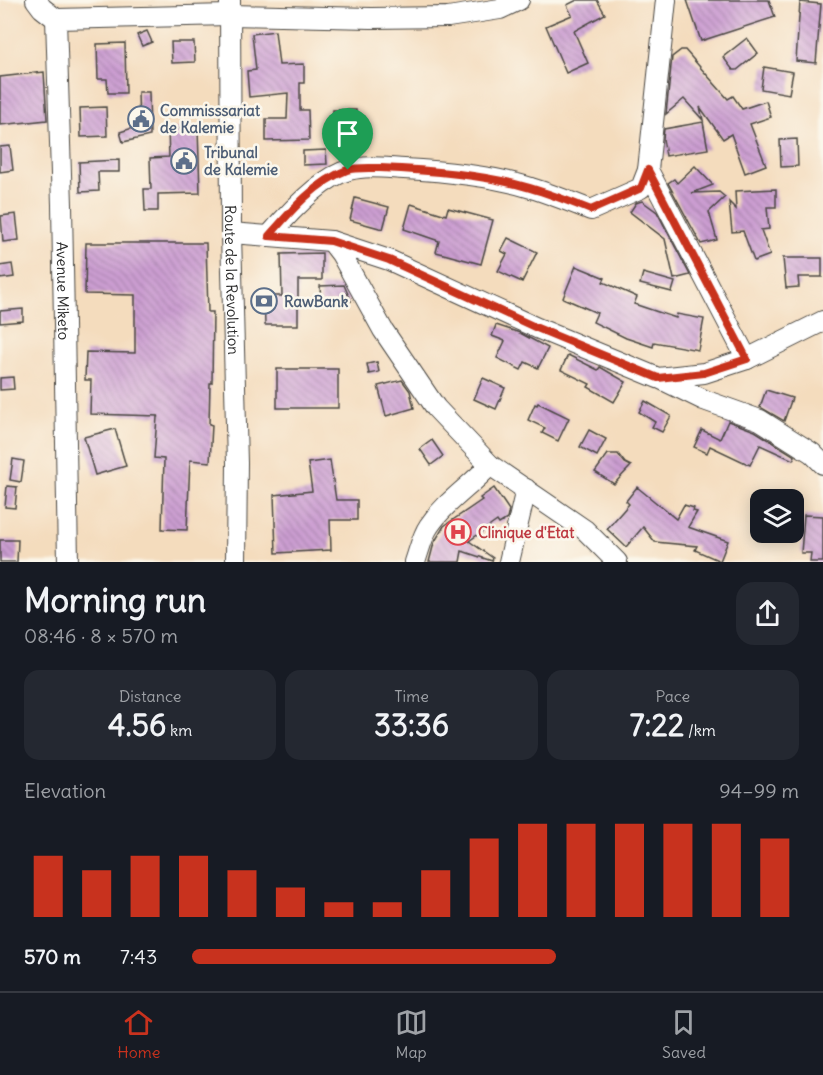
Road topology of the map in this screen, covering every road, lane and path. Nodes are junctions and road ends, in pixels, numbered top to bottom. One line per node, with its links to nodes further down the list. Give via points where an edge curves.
1 (36, 0): 5 (street)
2 (519, 0): 4 (street, via 500,9 448,17 371,18)
3 (666, 0): 6 (street)
4 (230, 7): 5 (street); 7 (street, Route de la Revolution)
5 (56, 19): 16 (street, Avenue Miketo)
6 (648, 170): 8 (street, via 641,188 591,210 530,187 495,180 417,170 348,170 324,183 292,209); 11 (street)
7 (231, 233): 8 (street); 17 (street, Route de la Revolution)
8 (269, 236): 9 (street)
9 (331, 241): 12 (street, via 389,260); 14 (street, via 383,330 436,408)
10 (822, 322): 11 (street)
11 (747, 359): 12 (street, via 704,373)
12 (658, 378): 13 (street, via 760,420)
13 (823, 464)
14 (490, 465): 15 (street); 18 (street, via 443,508 428,528)
15 (526, 489): 19 (street); 20 (street, via 585,530)
16 (68, 562)
17 (236, 562)
18 (415, 562)
19 (509, 562)
20 (617, 562)

